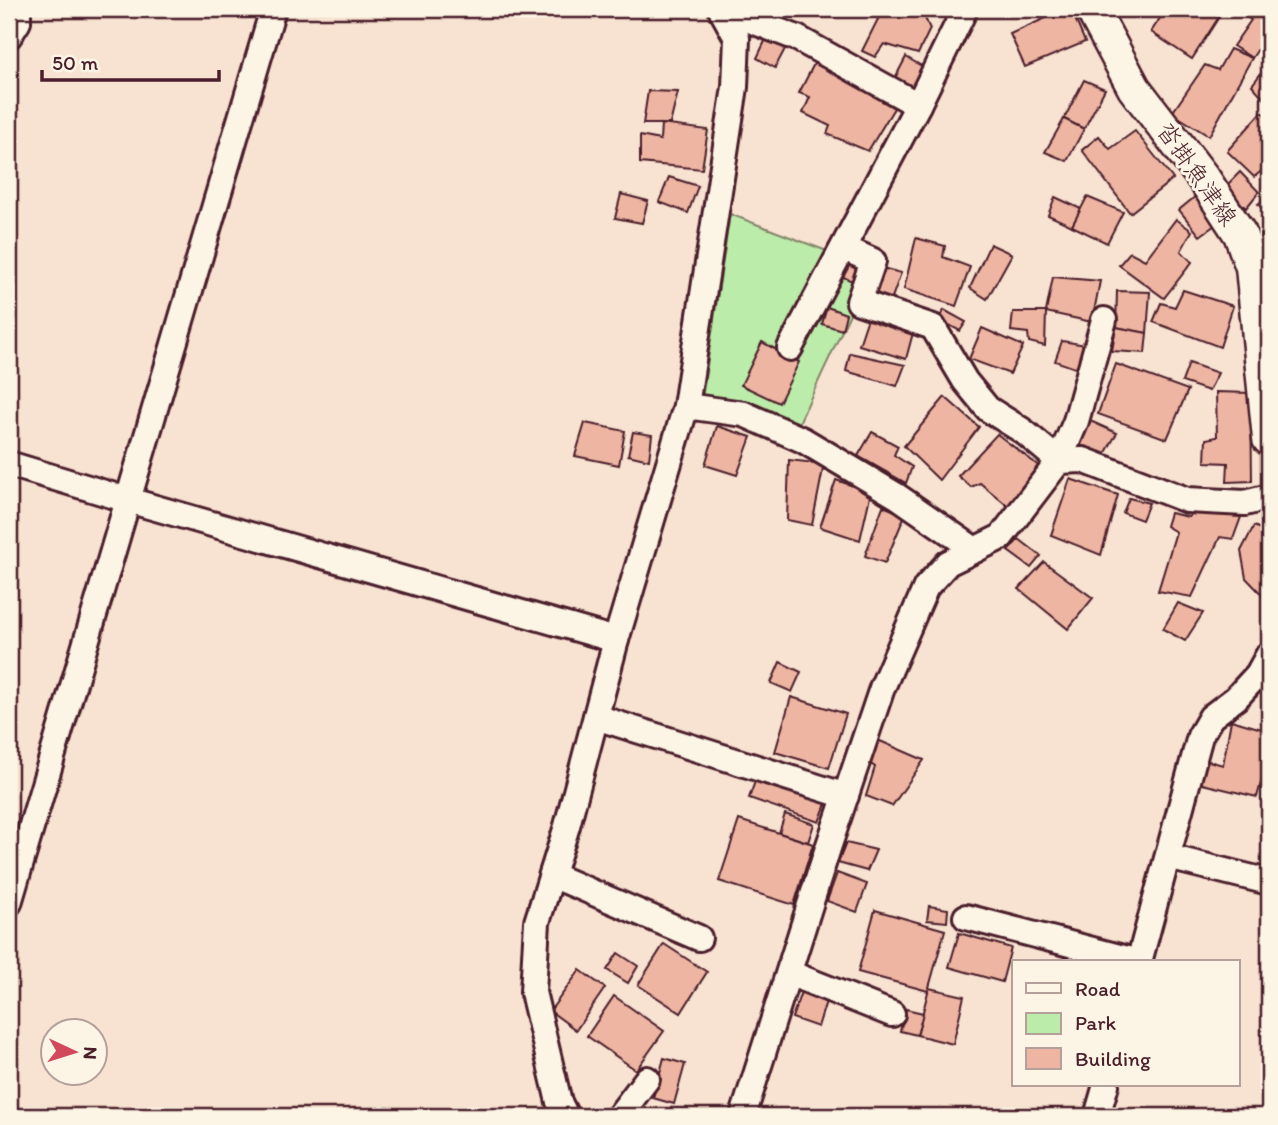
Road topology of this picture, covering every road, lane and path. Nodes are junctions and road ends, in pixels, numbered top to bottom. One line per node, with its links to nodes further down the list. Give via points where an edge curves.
1 (18, 9): 6 (street, via 18,22)
2 (273, 9): 17 (street)
3 (721, 9): 7 (street, via 797,38); 12 (street, via 737,38 735,87)
4 (965, 9): 7 (street)
5 (1092, 9): 9 (main road, 沓掛魚津線, via 1134,88 1205,179)
6 (9, 36)
7 (918, 105): 8 (street)
8 (844, 247): 11 (street); 14 (street, via 873,261 859,302 933,327 965,382 988,409)
9 (1260, 262): 13 (main road, 沓掛魚津線)
10 (1104, 320): 14 (street, via 1076,421)
11 (790, 348)
12 (686, 406): 18 (street, via 744,414 803,440); 19 (street)
13 (1269, 439)
14 (1059, 461): 16 (street, via 1083,460 1187,500 1245,503); 18 (street, via 1001,537)
15 (9, 464): 17 (street)
16 (1269, 497)
17 (128, 500): 19 (street); 26 (street)
18 (975, 550): 22 (street, via 948,563 926,587 882,688)
19 (616, 640): 21 (street)
20 (1269, 654): 23 (street, via 1258,674 1211,717 1200,736)
21 (596, 717): 22 (street); 24 (street)
22 (845, 796): 31 (street)
23 (1168, 857): 25 (street); 30 (street)
24 (552, 875): 28 (street); 35 (street, via 537,922 533,992)
25 (1269, 882)
26 (9, 903)
27 (965, 917): 29 (street)
28 (699, 938)
29 (1131, 960)
30 (1140, 960)
31 (789, 973): 32 (street); 37 (street)
32 (892, 1014)
33 (647, 1079): 36 (street)
34 (1105, 1086): 38 (street)
35 (566, 1116)
36 (619, 1116)
37 (743, 1116)
38 (1097, 1116)

